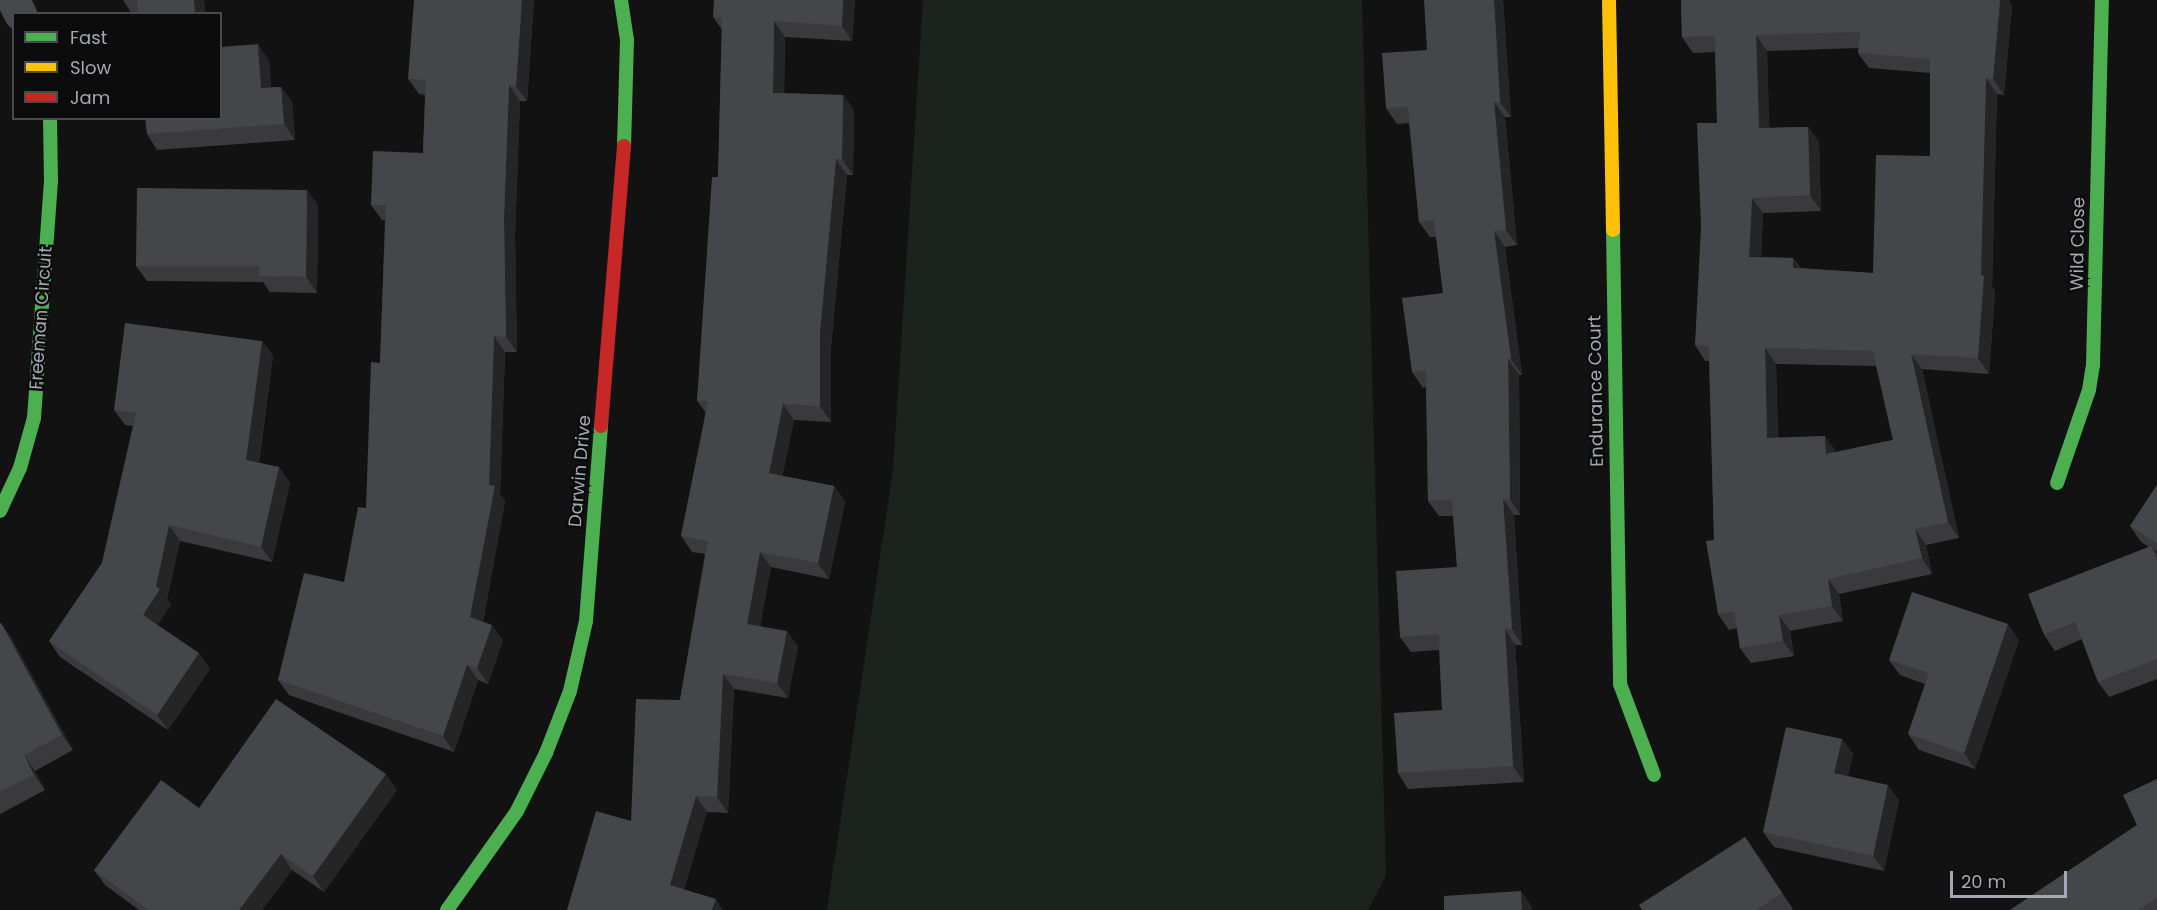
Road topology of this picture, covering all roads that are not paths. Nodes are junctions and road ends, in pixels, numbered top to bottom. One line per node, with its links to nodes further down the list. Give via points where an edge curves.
1 (621, 0): 8 (street, Darwin Drive, via 627,40 624,141 586,621 570,691 546,753 517,811)
2 (1609, 0): 7 (street, Endurance Court, via 1620,684)
3 (2102, 0): 5 (street, Wild Close, via 2093,364 2089,390)
4 (50, 120): 6 (street, Freeman Circuit, via 51,181 34,418 20,468)
5 (2057, 483)
6 (0, 511)
7 (1654, 775)
8 (447, 910)

